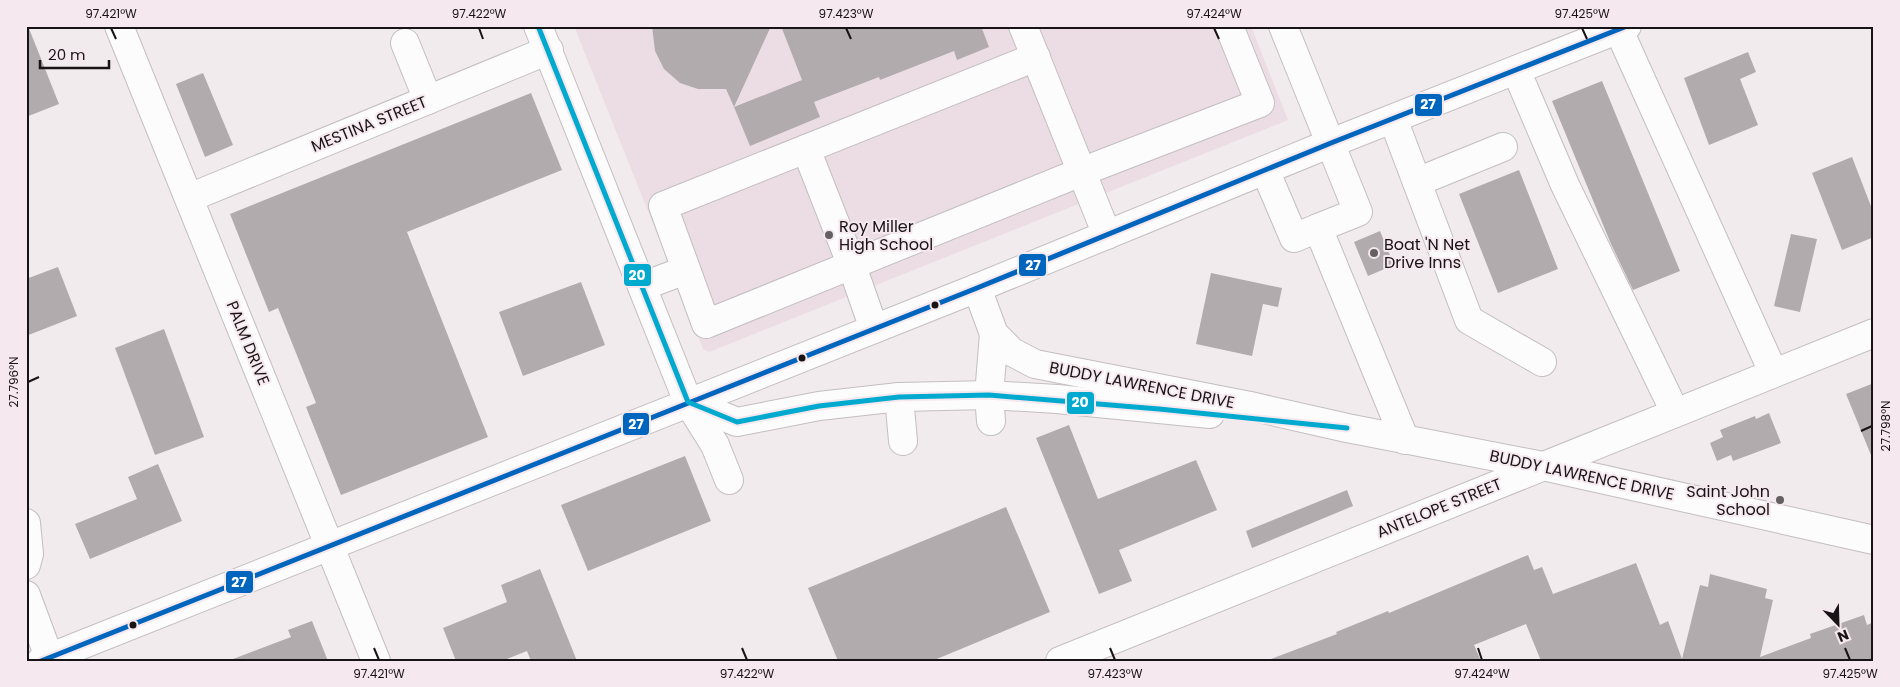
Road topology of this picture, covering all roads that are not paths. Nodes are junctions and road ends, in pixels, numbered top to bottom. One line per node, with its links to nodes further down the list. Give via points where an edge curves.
1 (119, 26): 18 (street, PALM DRIVE)
2 (1024, 26): 8 (street)
3 (1229, 26): 16 (street, via 1260,103)
4 (1283, 26): 12 (street)
5 (1621, 27): 9 (street); 30 (street)
6 (544, 38): 10 (street, MESTINA STREET); 23 (street)
7 (405, 43): 10 (street)
8 (1036, 58): 14 (street); 16 (street)
9 (1516, 70): 11 (street); 34 (street, via 1565,185)
10 (428, 100): 18 (street, MESTINA STREET)
11 (1393, 118): 12 (street); 17 (street)
12 (1331, 143): 15 (street); 19 (street, via 1358,212)
13 (1503, 148): 17 (street)
14 (806, 149): 21 (street); 22 (street, via 663,206)
15 (1265, 170): 19 (street, via 1294,238); 20 (street)
16 (1081, 172): 20 (street); 21 (street)
17 (1417, 182): 28 (street, via 1469,320)
18 (189, 198): 43 (street, PALM DRIVE)
19 (1318, 228): 37 (street)
20 (1107, 235): 24 (street)
21 (852, 266): 22 (street, via 706,324); 25 (street)
22 (686, 270): 23 (street)
23 (643, 286): 33 (street)
24 (976, 288): 25 (street); 27 (street, BUDDY LAWRENCE DRIVE)
25 (874, 329): 33 (street)
26 (1874, 333): 30 (street, ANTELOPE STREET)
27 (994, 334): 29 (street, BUDDY LAWRENCE DRIVE, via 1012,352); 31 (street)
28 (1542, 362)
29 (1035, 364): 31 (street); 36 (street, BUDDY LAWRENCE DRIVE)
30 (1773, 372): 34 (street, ANTELOPE STREET)
31 (996, 395): 32 (street, BUDDY LAWRENCE DRIVE); 35 (street); 36 (street, BUDDY LAWRENCE DRIVE)
32 (899, 397): 33 (street, BUDDY LAWRENCE DRIVE, via 819,406 737,422); 38 (street)
33 (688, 402): 40 (street, via 715,445); 43 (street)
34 (1675, 412): 39 (street, ANTELOPE STREET)
35 (992, 421)
36 (1347, 428): 37 (street, BUDDY LAWRENCE DRIVE)
37 (1405, 440): 39 (street, BUDDY LAWRENCE DRIVE)
38 (903, 441)
39 (1543, 466): 42 (street, BUDDY LAWRENCE DRIVE); 48 (street, ANTELOPE STREET)
40 (729, 480)
41 (26, 523): 44 (street, via 30,554)
42 (1874, 540)
43 (329, 546): 46 (street); 47 (street, PALM DRIVE)
44 (26, 565)
45 (26, 595): 46 (street)
46 (45, 659)
47 (376, 661)
48 (1060, 661)

